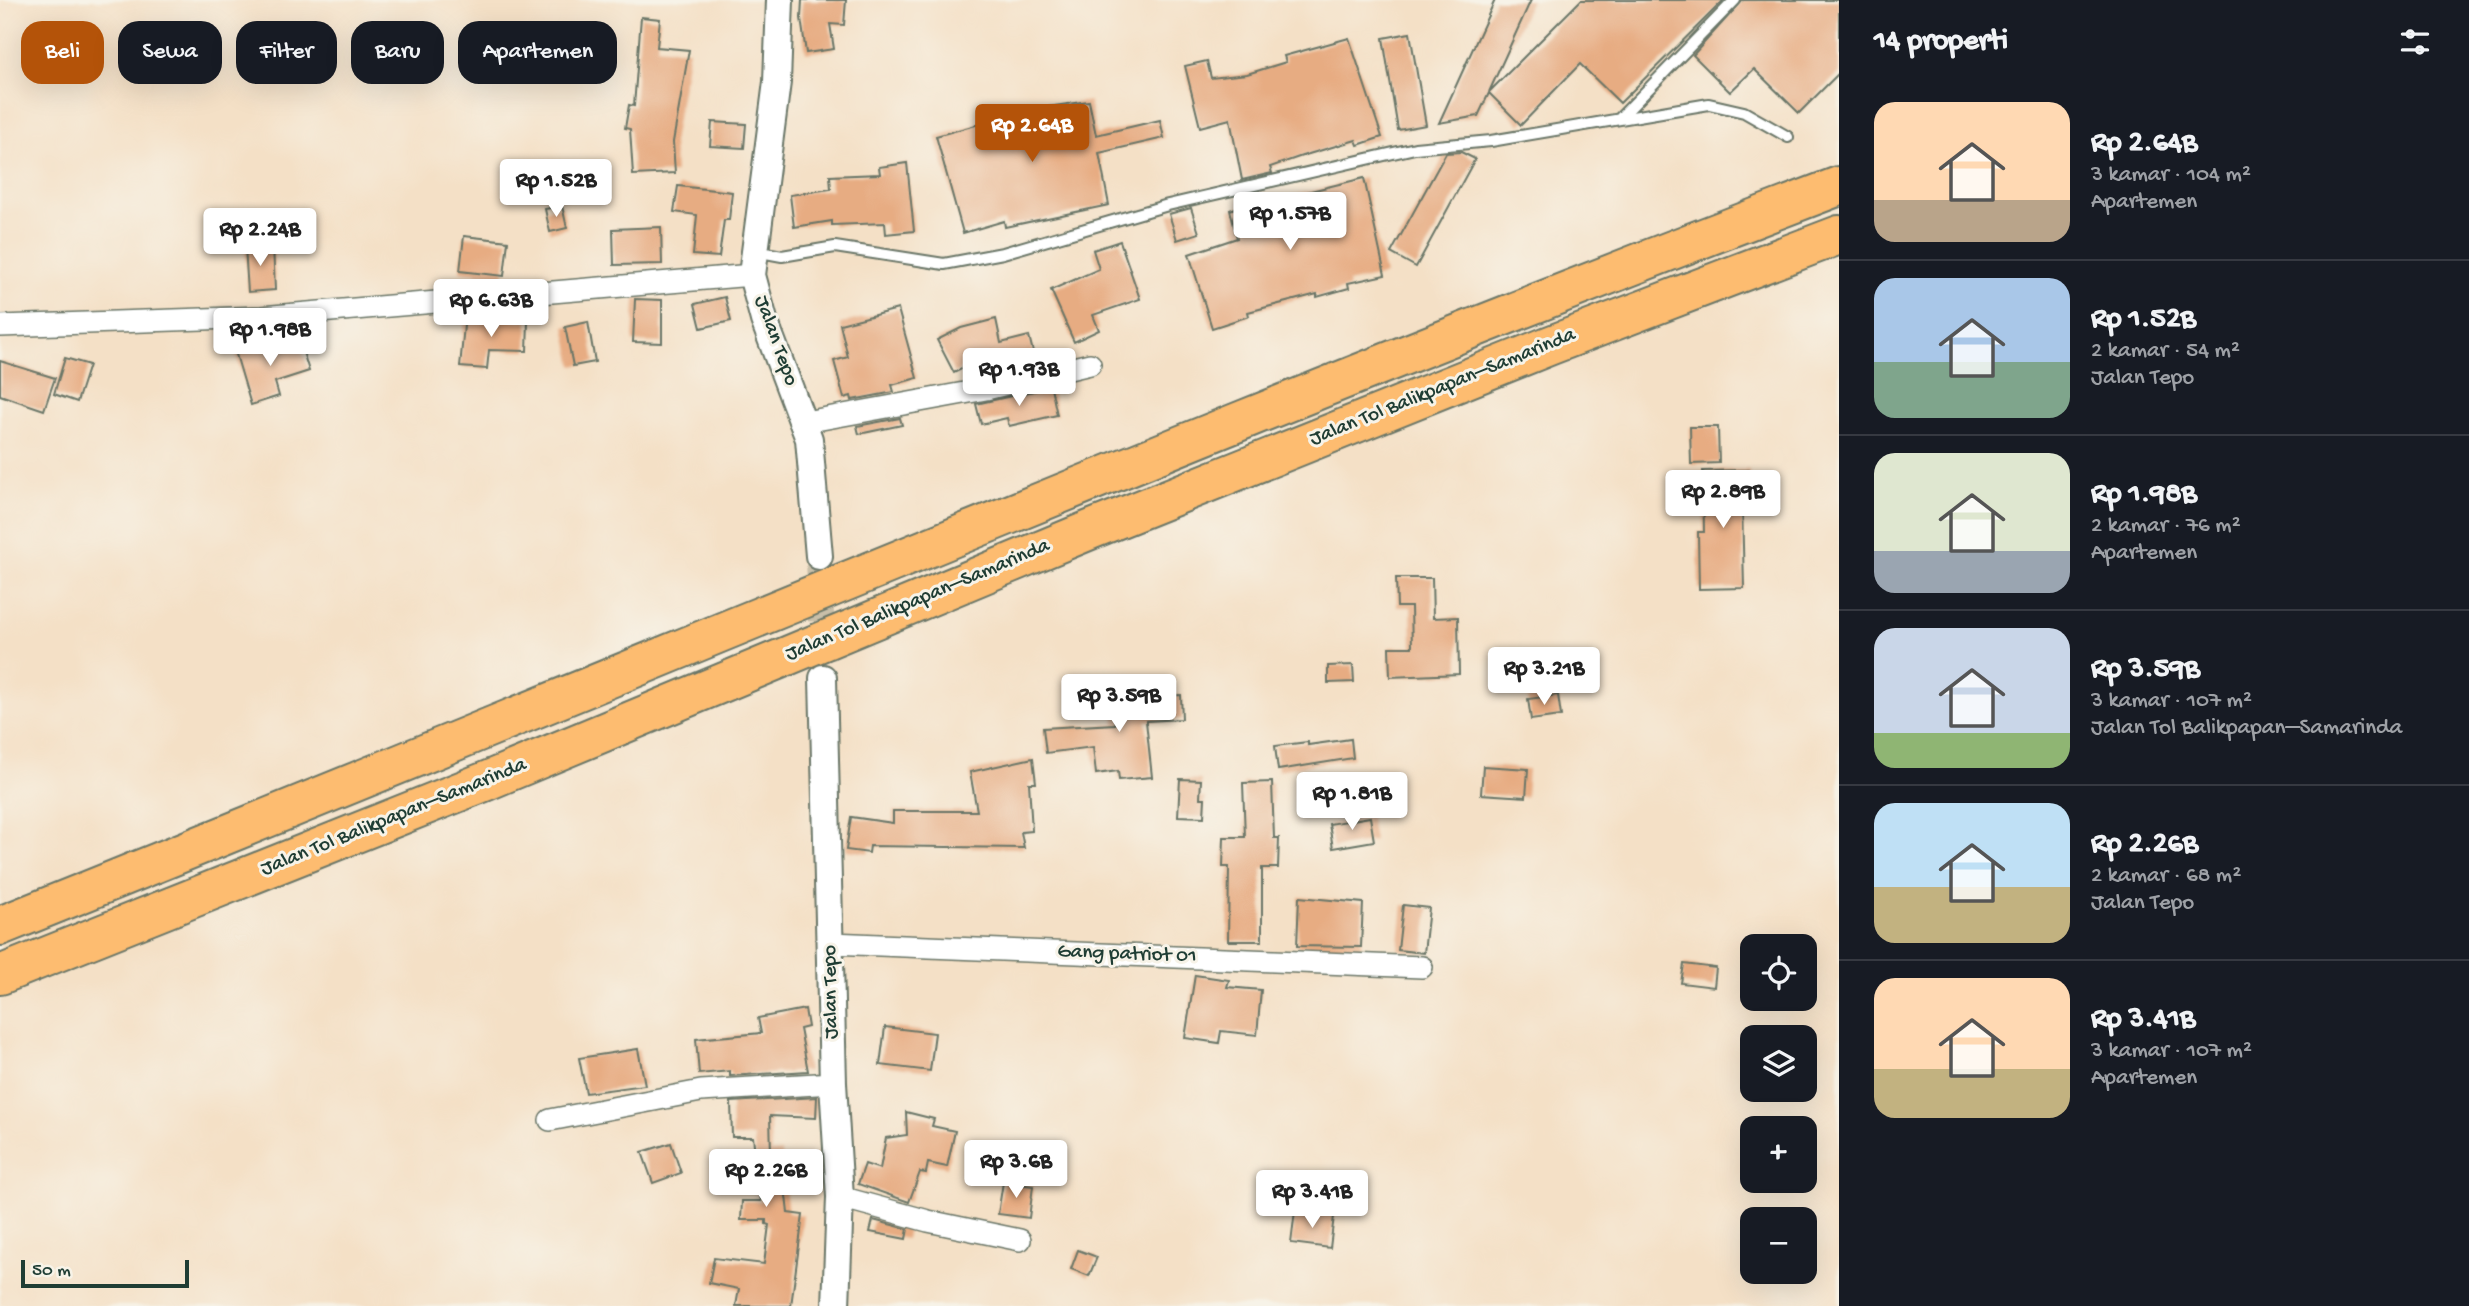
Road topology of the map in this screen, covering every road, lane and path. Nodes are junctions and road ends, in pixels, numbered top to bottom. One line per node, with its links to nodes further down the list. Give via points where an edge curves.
1 (780, 0): 7 (street, Jalan Tepo, via 777,82)
2 (1735, 0): 3 (lane)
3 (1621, 117): 4 (lane, via 1709,104 1744,112); 7 (lane, via 1603,124 1491,141 1415,148 1168,205 1003,253 944,264 835,247)
4 (1788, 137)
5 (1839, 186): 13 (highway, via 1086,482 467,739)
6 (1839, 235): 16 (highway, Jalan Tol Balikpapan–Samarinda, via 1103,524 484,782)
7 (752, 263): 8 (street, via 386,307 261,317); 10 (street, Jalan Tepo, via 769,332)
8 (0, 326)
9 (1090, 364): 10 (street)
10 (805, 422): 11 (street, Jalan Tepo)
11 (819, 556)
12 (823, 678): 14 (street, Jalan Tepo)
13 (0, 926)
14 (831, 943): 15 (street, Gang patriot 01); 17 (street, Jalan Tepo)
15 (1422, 967)
16 (0, 975)
17 (833, 1083): 18 (street, via 701,1091); 19 (street, Jalan Tepo)
18 (550, 1120)
19 (840, 1197): 20 (street); 21 (street, Jalan Tepo)
20 (1020, 1240)
21 (836, 1306)

